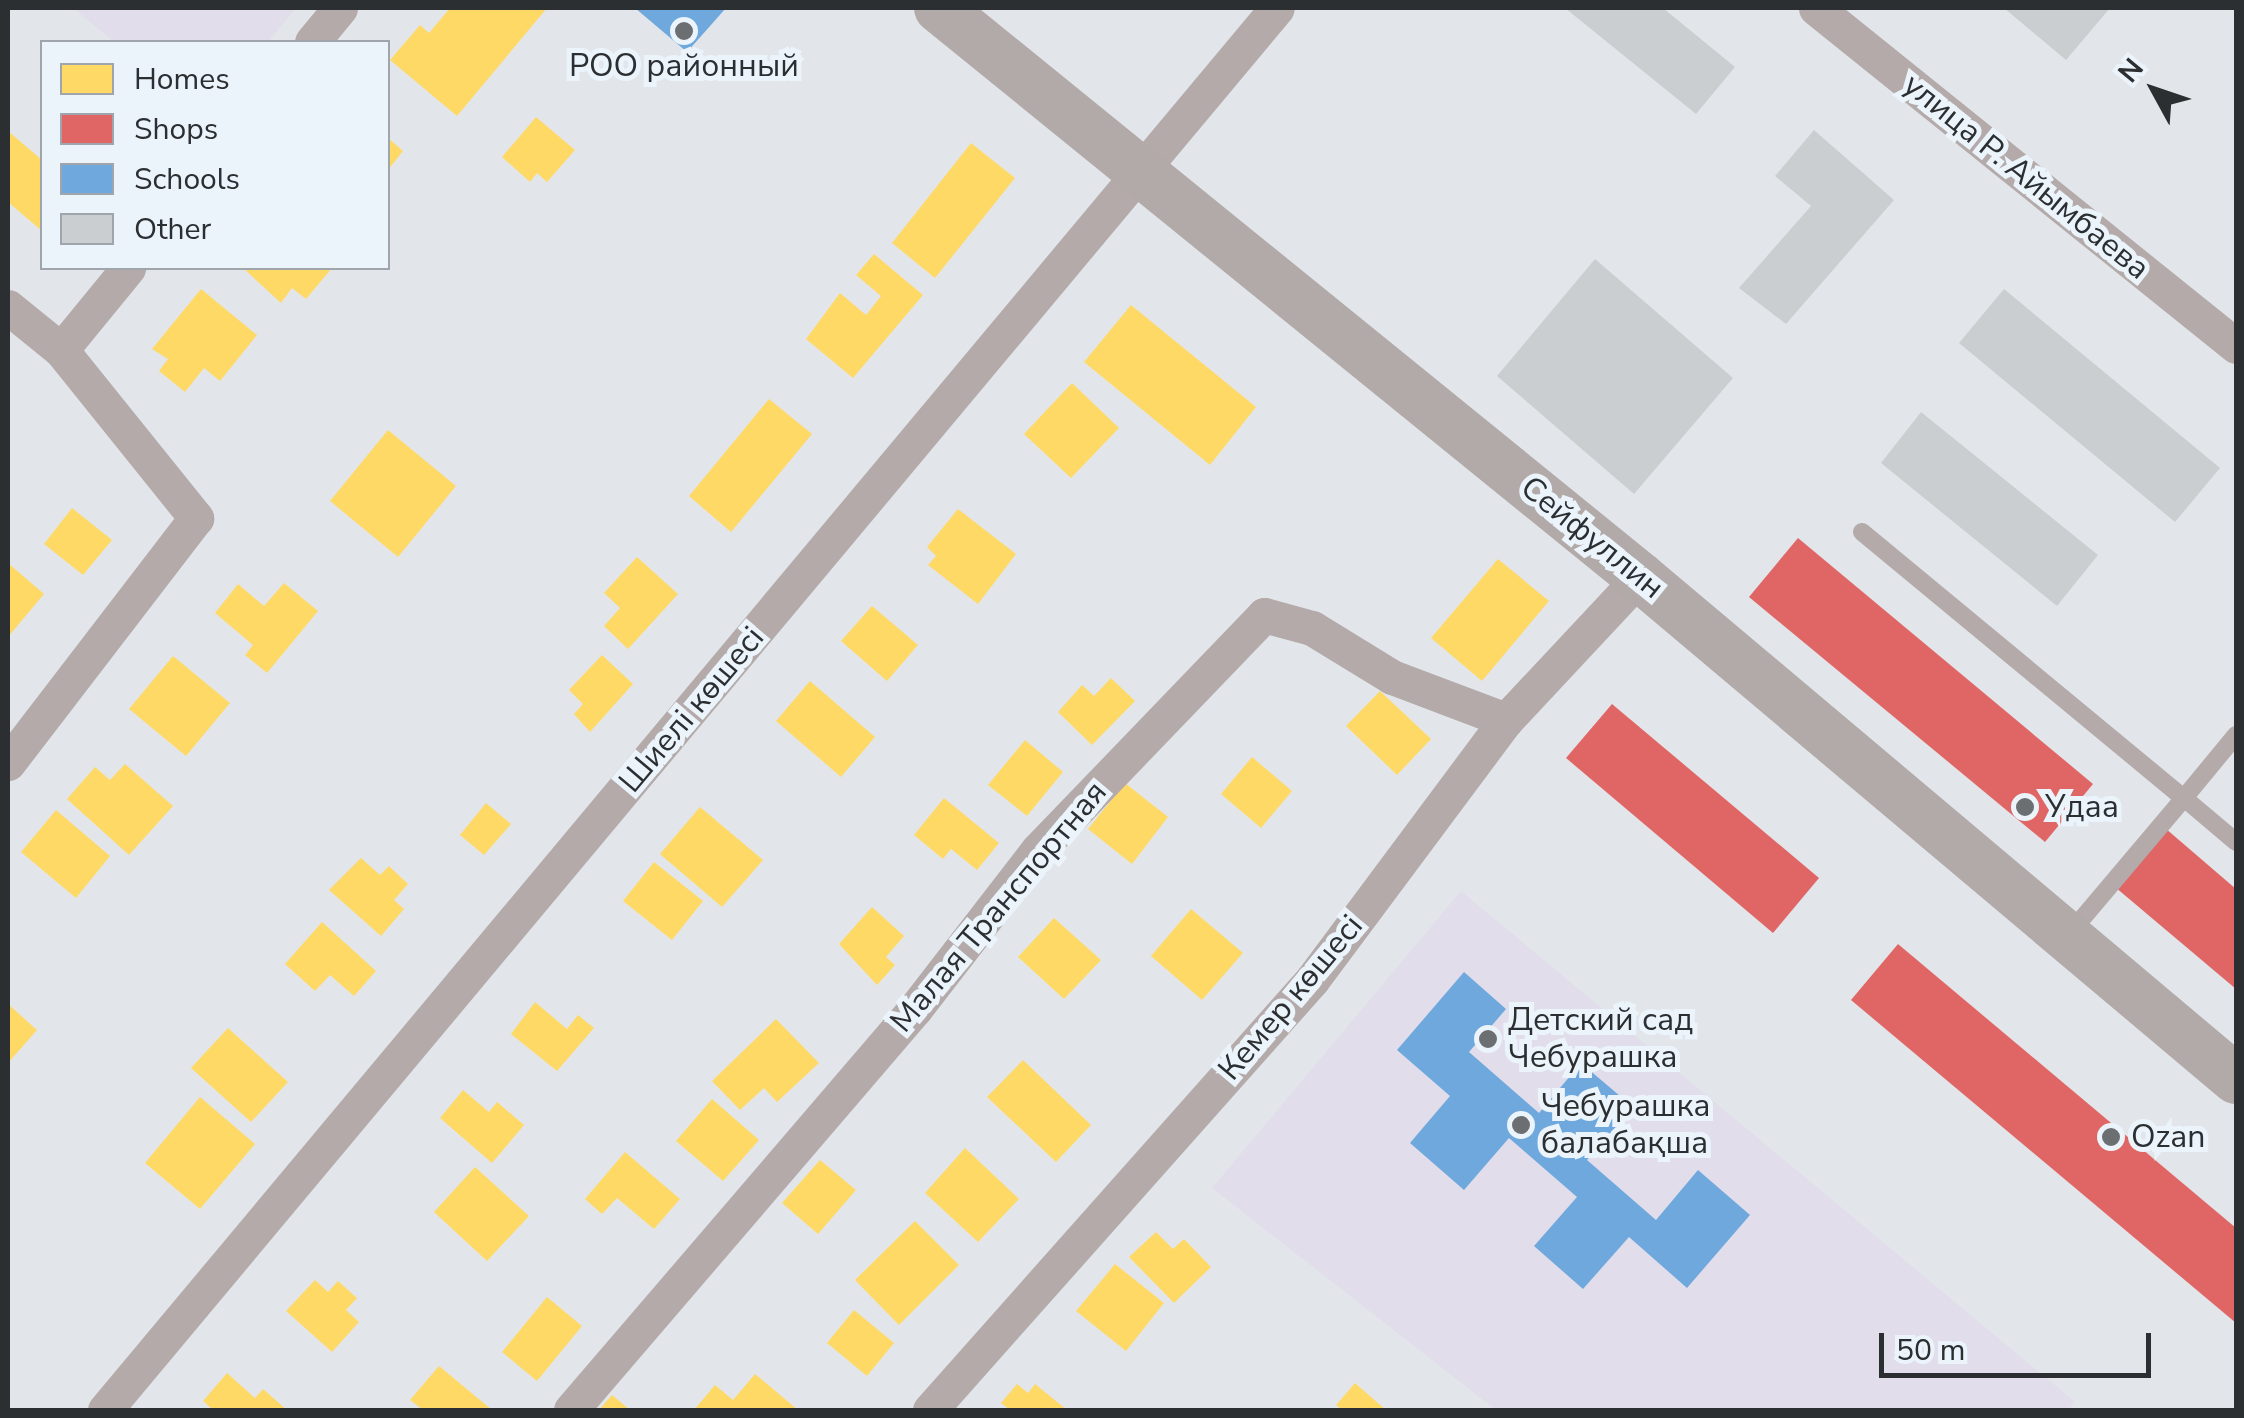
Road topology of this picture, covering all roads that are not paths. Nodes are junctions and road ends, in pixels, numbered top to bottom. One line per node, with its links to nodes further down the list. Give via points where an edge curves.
1 (340, 8): 5 (street)
2 (939, 8): 6 (street, Сейфуллин)
3 (1277, 8): 6 (street, Шиелі көшесі)
4 (1816, 8): 9 (street, улица Р. Айымбаева)
5 (314, 40)
6 (1142, 173): 12 (street, Сейфуллин); 20 (street, Шиелі көшесі)
7 (126, 270): 10 (street)
8 (8, 307): 10 (street)
9 (2236, 346)
10 (61, 350): 15 (street, via 196,518)
11 (1862, 532): 16 (lane)
12 (1640, 577): 13 (street, Кемер көшесі); 18 (street, Сейфуллин)
13 (1506, 720): 21 (street, Малая Транспортная, via 1392,677 1312,628 1264,615 1038,850 915,1009); 22 (street, Кемер көшесі, via 1312,980)
14 (2236, 735): 16 (lane)
15 (8, 762)
16 (2184, 798): 17 (lane); 18 (lane)
17 (2236, 842)
18 (2067, 936): 19 (street, Сейфуллин)
19 (2236, 1080)
20 (105, 1410)
21 (572, 1410)
22 (930, 1410)

